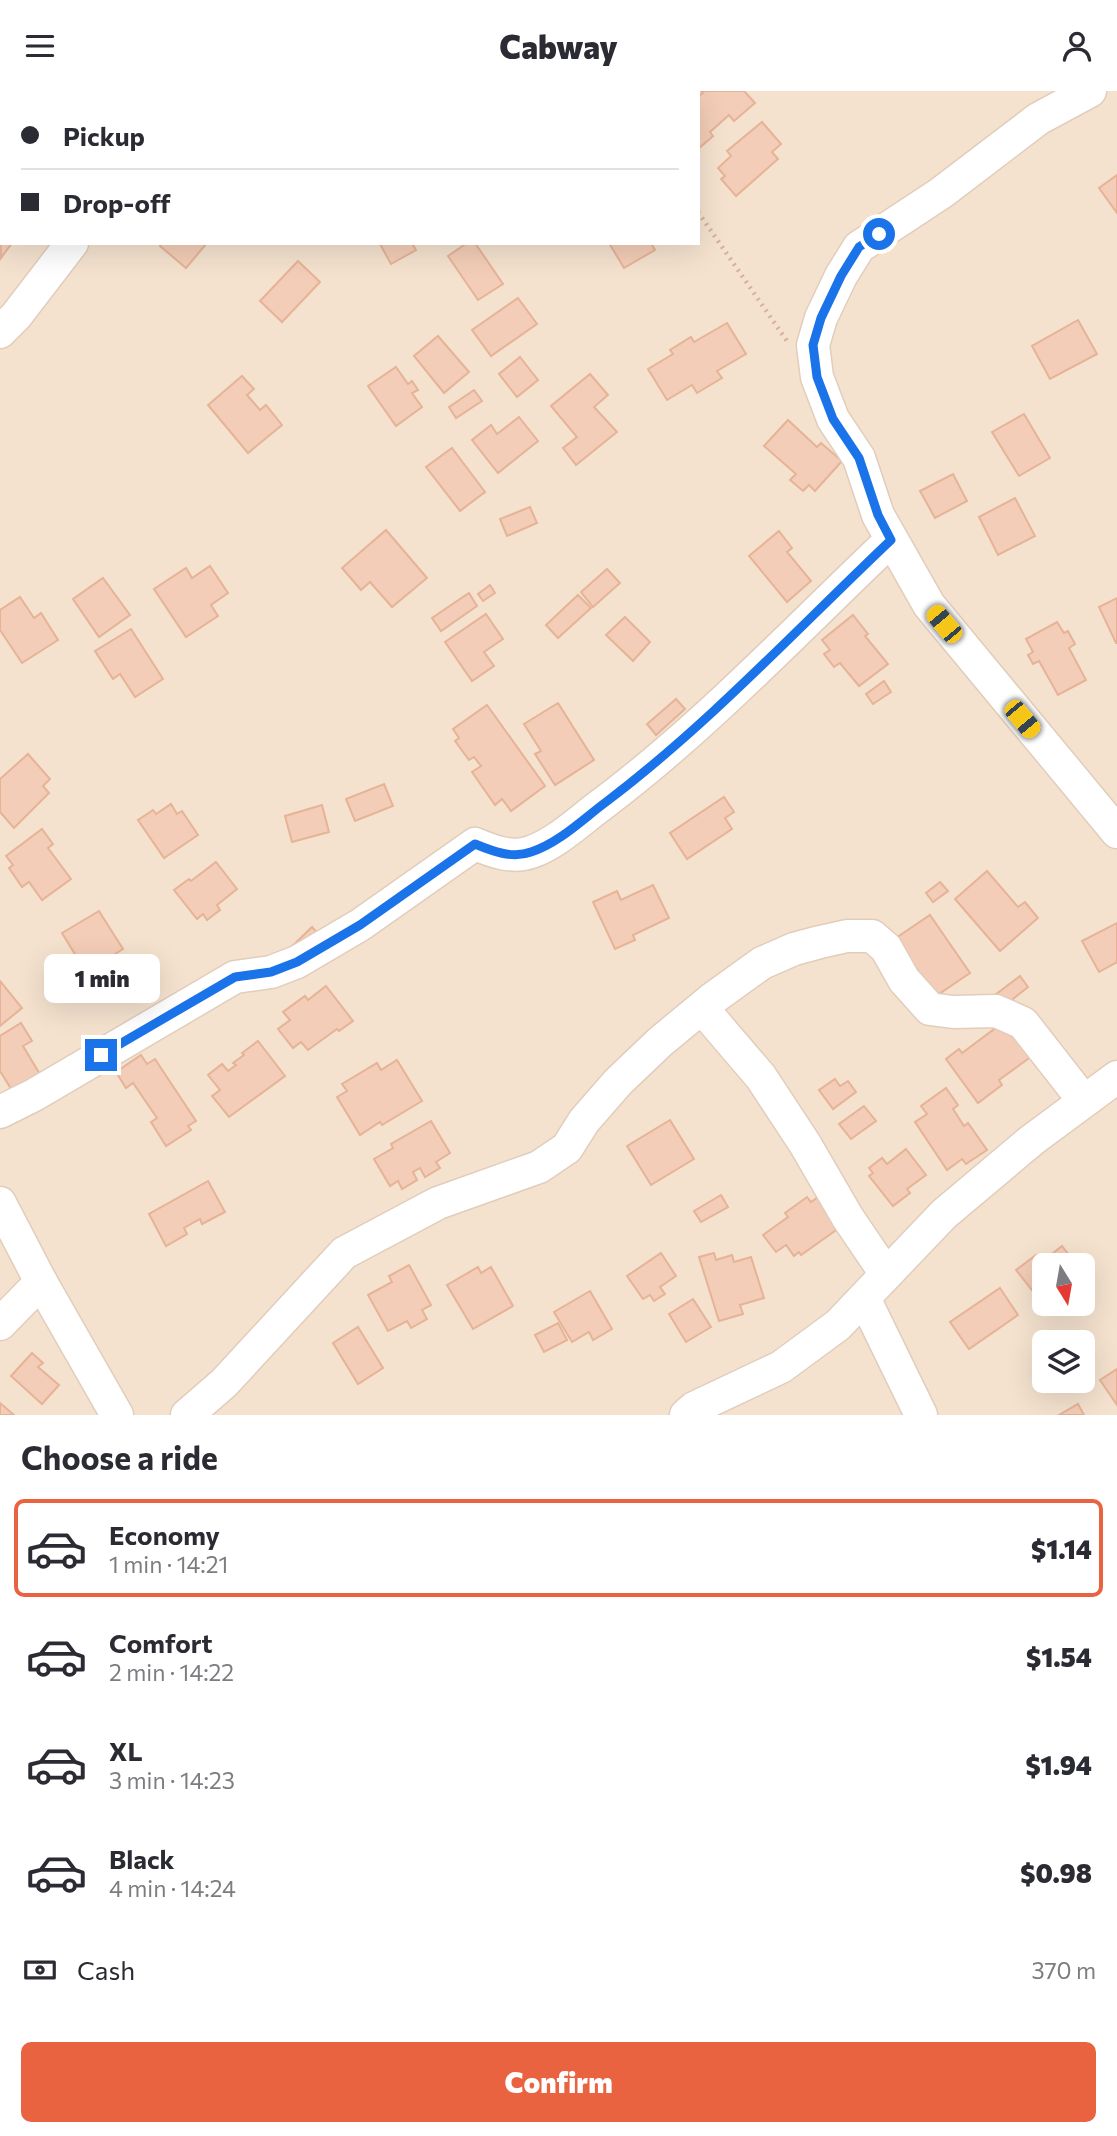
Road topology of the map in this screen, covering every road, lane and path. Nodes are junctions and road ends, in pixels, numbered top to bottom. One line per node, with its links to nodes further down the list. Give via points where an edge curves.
1 (1090, 91): 6 (street, via 1038,119 941,193 859,247 821,318 813,345 817,377 833,419 859,458)
2 (700, 215): 5 (path)
3 (70, 245): 4 (street)
4 (0, 332)
5 (790, 345)
6 (891, 540): 7 (street, via 929,605); 11 (street, via 742,687 630,784 550,843 529,853 502,854 475,844 360,925 297,962 271,972 235,977)
7 (1117, 832)
8 (702, 1007): 10 (street, via 762,963 794,949 847,936 873,936 930,1009 996,1011 1023,1023); 13 (street, via 761,1077); 18 (street, via 618,1082 567,1148 539,1167 438,1203 344,1253 224,1383)
9 (1117, 1077): 10 (street)
10 (1084, 1101): 13 (street, via 944,1214)
11 (0, 1112)
12 (0, 1203): 14 (street)
13 (886, 1275): 15 (street)
14 (41, 1282): 16 (street); 17 (street)
15 (864, 1298): 19 (street, via 838,1325 781,1367); 20 (street)
16 (0, 1324)
17 (117, 1415)
18 (187, 1415)
19 (686, 1415)
20 (921, 1415)

